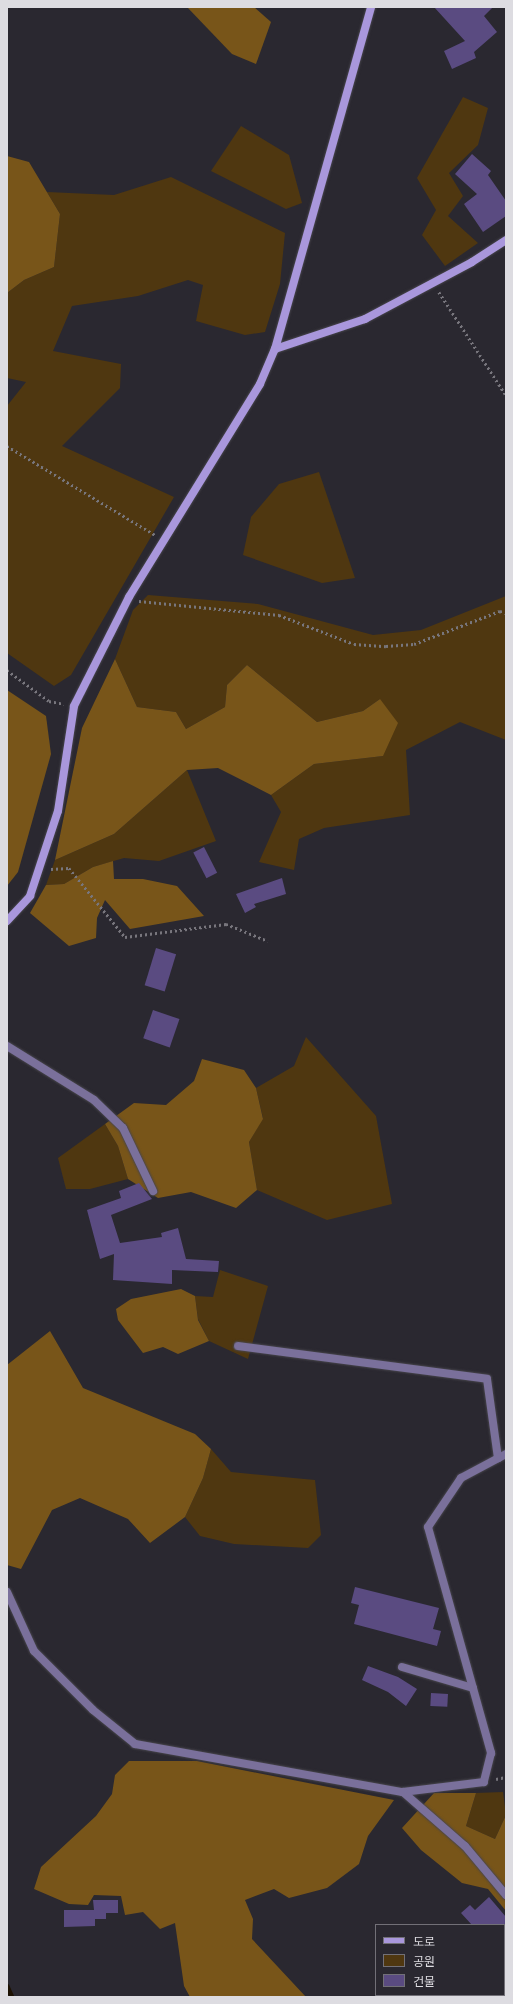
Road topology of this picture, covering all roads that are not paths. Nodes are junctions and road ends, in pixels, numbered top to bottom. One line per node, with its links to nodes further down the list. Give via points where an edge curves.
1 (371, 7): 3 (street)
2 (506, 240): 3 (street, via 365,319)
3 (275, 348): 4 (street, via 260,384 129,597 74,706 58,811 30,896)
4 (7, 921)
5 (7, 1046): 6 (street, via 94,1100 123,1128)
6 (153, 1191)
7 (238, 1346): 9 (street, via 486,1379)
8 (506, 1454): 9 (street)
9 (498, 1458): 12 (street, via 461,1478 428,1527)
10 (7, 1592): 13 (street, via 34,1651 93,1710 135,1744)
11 (402, 1668): 12 (street)
12 (473, 1688): 13 (street, via 491,1753 484,1782)
13 (403, 1792): 14 (street, via 465,1846)
14 (506, 1895)

